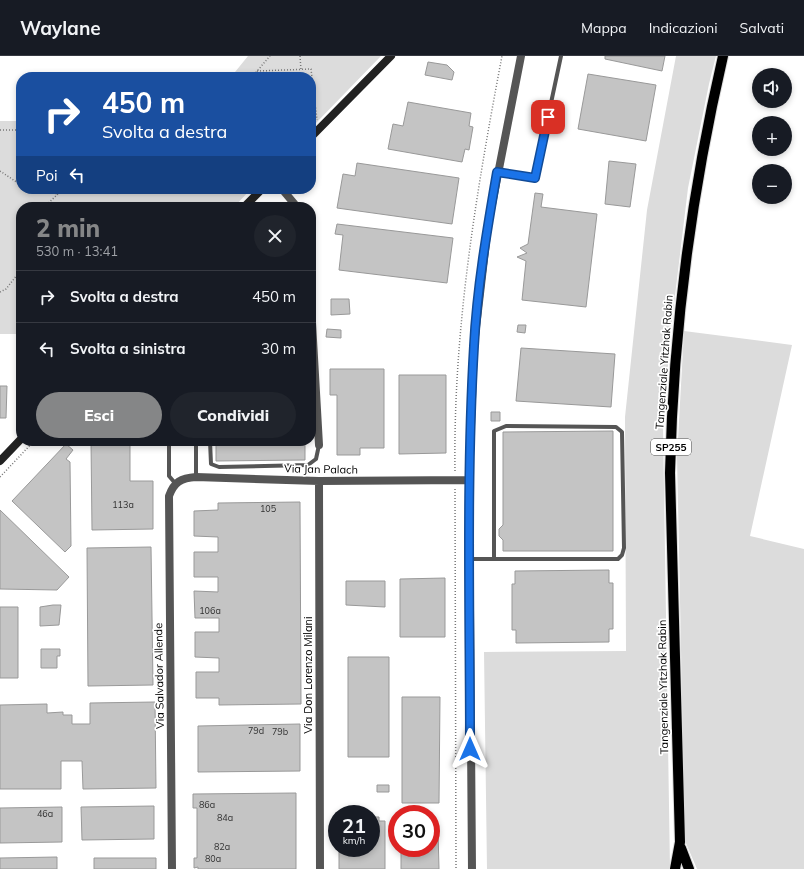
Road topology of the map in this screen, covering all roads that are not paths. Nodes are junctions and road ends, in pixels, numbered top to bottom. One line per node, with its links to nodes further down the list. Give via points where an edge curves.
1 (391, 56): 5 (main road)
2 (521, 56): 6 (street)
3 (561, 56): 6 (lane, via 535,178)
4 (723, 56): 24 (main road, Tangenziale Yitzhak Rabin / SP255, via 701,155 688,234 677,334 671,426 670,473)
5 (316, 131)
6 (497, 172): 19 (street, via 474,345)
7 (257, 194): 9 (main road)
8 (286, 194): 10 (street)
9 (249, 202)
10 (293, 202)
11 (316, 392): 13 (street)
12 (16, 444): 17 (main road)
13 (319, 445): 16 (lane, via 316,459 308,465 219,467 211,464)
14 (169, 446): 21 (lane, via 169,476)
15 (196, 446): 18 (lane)
16 (210, 446)
17 (0, 461)
18 (196, 477): 20 (street, Via Jan Palach); 21 (street, Via Jan Palach, via 185,478)
19 (469, 480): 20 (street, Via Jan Palach); 22 (street)
20 (319, 481): 27 (street, Via Don Lorenzo Milani)
21 (175, 484): 26 (street, Via Salvador Allende, via 169,496)
22 (469, 559): 23 (lane); 25 (street)
23 (494, 559): 23 (lane, via 618,559 622,555 624,548 620,430 616,427 506,426 494,431)
24 (680, 842): 28 (main road, Tangenziale Yitzhak Rabin / SP255); 29 (main road, Tangenziale Yitzhak Rabin / SP255)
25 (471, 866)
26 (172, 869)
27 (320, 869)
28 (675, 869)
29 (689, 869)

